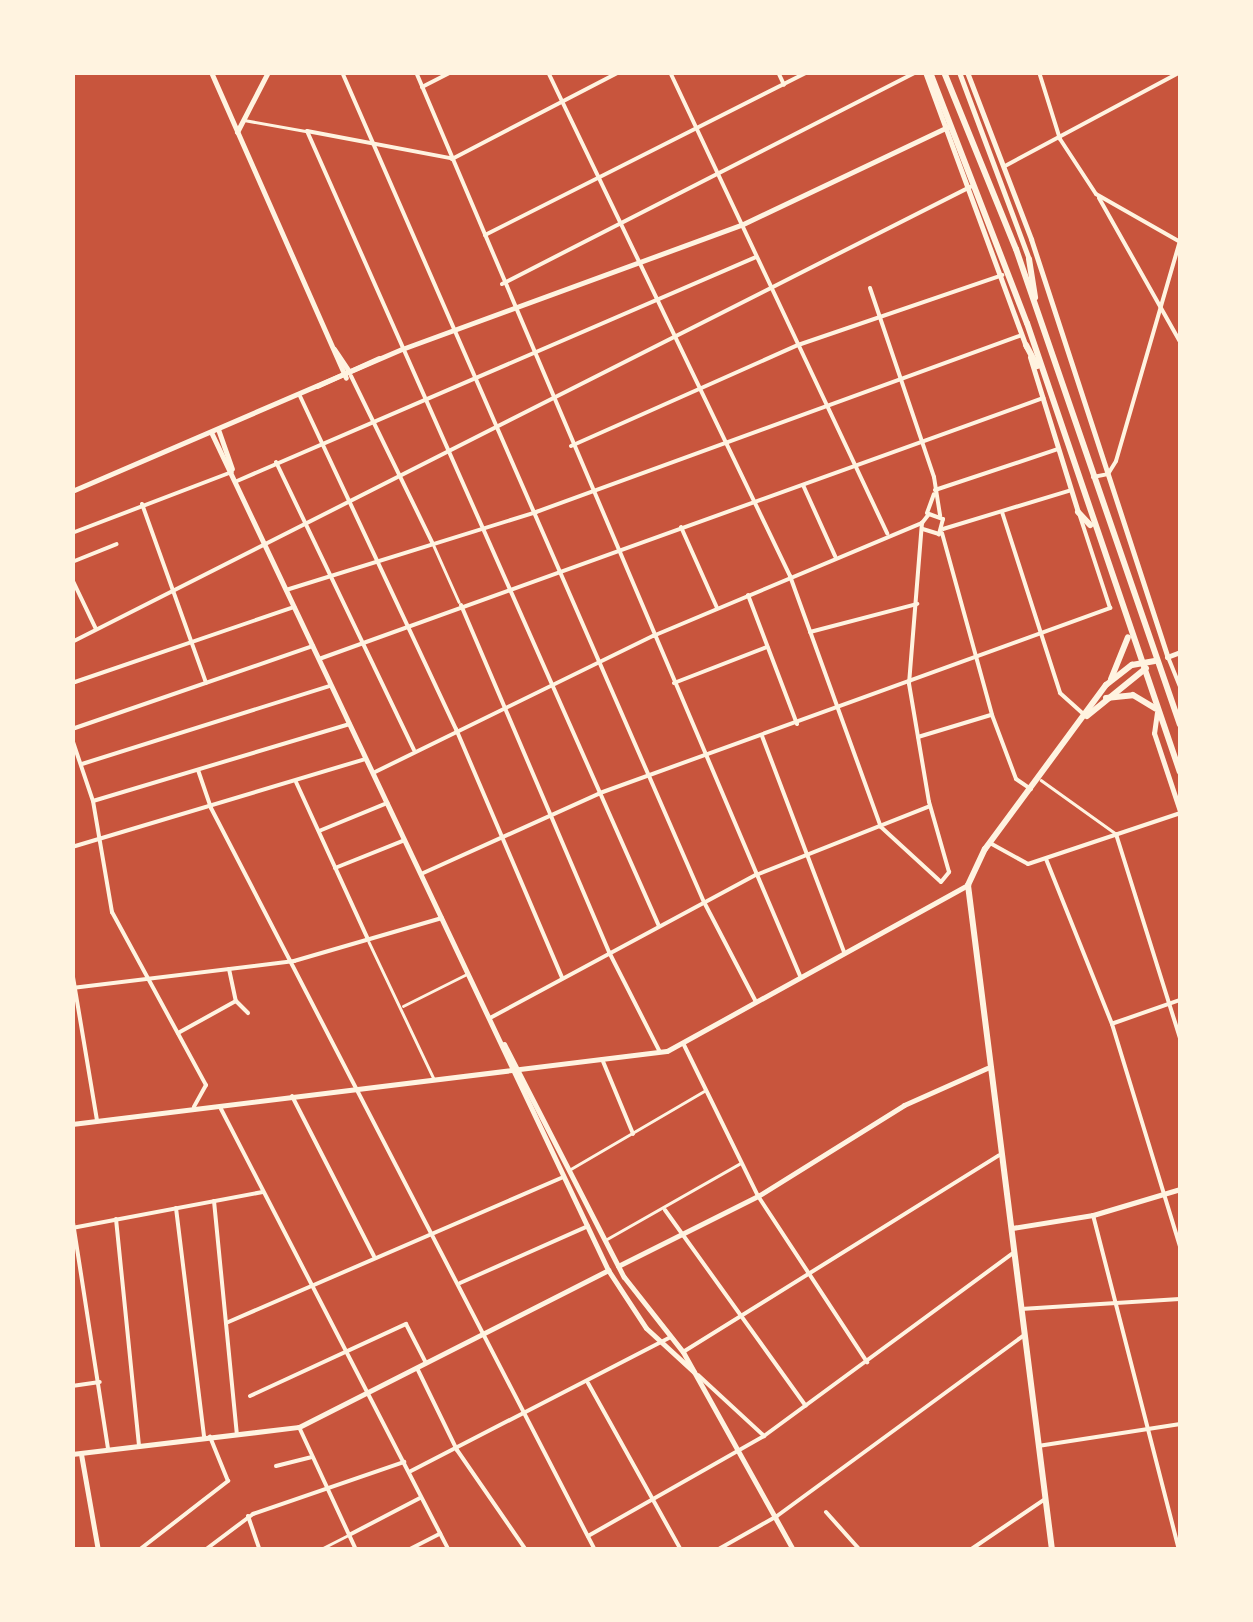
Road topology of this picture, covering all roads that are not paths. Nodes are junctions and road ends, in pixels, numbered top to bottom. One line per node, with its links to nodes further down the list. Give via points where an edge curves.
1 (211, 72): 24 (street)
2 (268, 72): 20 (street)
3 (342, 72): 26 (street)
4 (416, 72): 18 (street)
5 (452, 72): 18 (street)
6 (548, 72): 19 (street)
7 (619, 72): 19 (street)
8 (670, 72): 22 (street)
9 (778, 72): 17 (street)
10 (808, 72): 17 (street)
11 (924, 72): 21 (street); 29 (street); 60 (main road)
12 (944, 72): 48 (main road)
13 (959, 72): 38 (street)
14 (967, 72): 28 (street)
15 (1039, 72): 25 (street)
16 (1180, 72): 25 (street)
17 (784, 85): 22 (street)
18 (422, 87): 27 (street)
19 (562, 103): 27 (street); 30 (street)
20 (244, 120): 23 (street); 24 (street)
21 (947, 127): 31 (street); 34 (street)
22 (696, 129): 29 (street); 30 (street)
23 (307, 131): 26 (street); 55 (street)
24 (236, 134): 57 (street)
25 (1060, 139): 28 (street); 32 (street)
26 (371, 144): 27 (street); 49 (street)
27 (452, 159): 35 (street)
28 (1005, 166): 79 (street)
29 (717, 174): 33 (street); 34 (street)
30 (598, 179): 33 (street); 35 (street)
31 (970, 187): 40 (street); 42 (street)
32 (1096, 194): 36 (street); 46 (street)
33 (620, 224): 39 (street); 41 (street)
34 (741, 226): 37 (street); 39 (street)
35 (484, 235): 41 (street)
36 (1180, 242): 46 (street)
37 (756, 256): 42 (street); 44 (street)
38 (1029, 259): 48 (main road)
39 (640, 266): 44 (street); 45 (street)
40 (1002, 274): 47 (street); 50 (street)
41 (502, 284): 45 (street)
42 (771, 287): 51 (street); 54 (street)
43 (870, 288): 47 (street)
44 (656, 302): 51 (street); 56 (street)
45 (512, 308): 49 (street); 56 (street)
46 (1163, 310): 52 (street); 79 (street)
47 (878, 315): 54 (street); 59 (street)
48 (1038, 319): 81 (main road)
49 (455, 330): 55 (street); 58 (street)
50 (1022, 334): 53 (street); 59 (street)
51 (674, 338): 61 (street); 65 (street)
52 (1180, 342)
53 (1026, 345): 60 (main road); 63 (street)
54 (798, 346): 61 (street); 66 (street)
55 (402, 349): 57 (street); 64 (street)
56 (531, 354): 58 (street); 65 (street)
57 (347, 374): 62 (street); 67 (street)
58 (476, 378): 64 (street); 68 (street)
59 (900, 378): 66 (street); 70 (street)
60 (1046, 382): 101 (main road)
61 (698, 388): 72 (street); 73 (street)
62 (299, 394): 69 (street); 71 (street)
63 (1043, 398): 70 (street); 74 (street)
64 (425, 400): 67 (street); 75 (street)
65 (551, 402): 68 (street); 73 (street)
66 (825, 403): 72 (street); 77 (street)
67 (374, 422): 71 (street); 80 (street)
68 (500, 428): 75 (street); 91 (street)
69 (215, 431): 78 (street); 87 (street)
70 (921, 441): 77 (street); 85 (street)
71 (322, 443): 76 (street); 88 (street)
72 (725, 443): 84 (street); 90 (street)
73 (571, 446): 84 (street)
74 (1058, 448): 85 (street); 86 (street)
75 (450, 454): 80 (street); 99 (street)
76 (276, 462): 82 (street); 97 (street)
77 (854, 464): 83 (street); 103 (street)
78 (232, 472): 82 (street); 89 (street)
79 (1108, 474): 81 (street); 135 (street)
80 (401, 478): 88 (street); 105 (street)
81 (1092, 478): 138 (main road)
82 (236, 481): 107 (street)
83 (803, 485): 90 (street); 108 (street)
84 (591, 490): 91 (street); 106 (street)
85 (935, 490): 94 (street); 95 (street)
86 (1071, 490): 92 (street); 93 (street)
87 (72, 491)
88 (351, 503): 97 (street); 110 (street)
89 (142, 504): 102 (street); 117 (street)
90 (754, 504): 98 (street); 113 (street)
91 (536, 512): 99 (street); 111 (street)
92 (1002, 512): 100 (street); 127 (street)
93 (1078, 512): 101 (main road); 127 (street, via 1110,608)
94 (926, 516): 95 (street); 96 (street)
95 (940, 516): 100 (street)
96 (923, 526): 100 (street, via 932,536); 103 (street); 119 (street)
97 (308, 527): 107 (street); 112 (street)
98 (681, 527): 106 (street); 122 (street)
99 (484, 528): 105 (street); 115 (street)
100 (943, 530): 137 (street)
101 (1094, 530): 125 (main road)
102 (72, 533)
103 (887, 533): 108 (street)
104 (117, 544): 109 (street)
105 (433, 544): 110 (street); 120 (street)
106 (615, 547): 111 (street); 128 (street)
107 (268, 548): 116 (street); 117 (street)
108 (835, 556): 113 (street)
109 (72, 562)
110 (378, 562): 112 (street); 123 (street)
111 (560, 568): 115 (street); 139 (street)
112 (331, 576): 116 (street); 131 (street)
113 (790, 576): 118 (street); 126 (street)
114 (72, 579): 124 (street)
115 (509, 587): 120 (street); 144 (street)
116 (286, 590): 121 (street)
117 (176, 593): 124 (street); 130 (street)
118 (748, 595): 122 (street); 133 (street)
119 (917, 604): 126 (street); 146 (street)
120 (460, 605): 123 (street); 150 (street)
121 (294, 608): 130 (street); 132 (street)
122 (717, 608): 128 (street)
123 (407, 626): 131 (street); 159 (street)
124 (97, 630): 129 (street)
125 (1128, 631): 140 (main road); 141 (main road)
126 (810, 632): 151 (street)
127 (1040, 634): 137 (street); 154 (street, via 1060,693)
128 (654, 636): 139 (street); 145 (street)
129 (72, 642)
130 (192, 643): 142 (street); 143 (street)
131 (362, 643): 136 (street); 163 (street)
132 (313, 646): 136 (street); 143 (street)
133 (767, 647): 145 (street); 156 (street)
134 (1180, 652): 135 (street)
135 (1168, 657): 138 (street); 148 (street)
136 (319, 659): 147 (street)
137 (976, 660): 146 (street); 153 (street)
138 (1155, 661): 140 (main road); 157 (main road)
139 (600, 662): 144 (street); 170 (street)
140 (1141, 667): 141 (main road); 149 (main road); 152 (main road)
141 (1112, 679): 154 (main road)
142 (72, 683)
143 (206, 683): 158 (street)
144 (554, 684): 150 (street); 174 (street)
145 (674, 684): 164 (street)
146 (909, 684): 151 (street); 161 (street)
147 (333, 686): 155 (street); 166 (street)
148 (1180, 686)
149 (1106, 698): 152 (main road, via 1133,695); 154 (main road)
150 (504, 707): 159 (street); 180 (street)
151 (839, 709): 156 (street); 181 (street)
152 (1157, 712): 168 (main road); 179 (street, via 1154,733)
153 (992, 715): 161 (street); 173 (street, via 1016,779)
154 (1086, 717): 171 (main road)
155 (350, 724): 165 (street); 167 (street)
156 (797, 724): 160 (street)
157 (1180, 725)
158 (72, 729)
159 (456, 729): 163 (street); 183 (street)
160 (762, 736): 164 (street); 189 (street)
161 (918, 736): 177 (street)
162 (72, 740): 166 (street)
163 (414, 750): 169 (street)
164 (706, 756): 170 (street); 193 (street)
165 (366, 759): 169 (street); 172 (street)
166 (82, 764): 175 (street)
167 (198, 770): 175 (street); 178 (street)
168 (1180, 772)
169 (372, 773): 176 (street)
170 (650, 776): 174 (street); 195 (street)
171 (1038, 778): 173 (main road); 184 (street)
172 (296, 782): 178 (street); 182 (street)
173 (1030, 789): 187 (main road)
174 (600, 793): 180 (street); 197 (street)
175 (93, 801): 186 (street)
176 (387, 803): 182 (street); 185 (street)
177 (930, 806): 181 (street); 181 (street, via 947,879 937,880)
178 (211, 808): 186 (street); 201 (street)
179 (1180, 812): 184 (street)
180 (548, 814): 183 (street); 199 (street)
181 (882, 827): 189 (street)
182 (319, 832): 191 (street)
183 (502, 833): 192 (street); 205 (street)
184 (1116, 834): 190 (street); 212 (street)
185 (405, 840): 191 (street); 192 (street)
186 (95, 841): 188 (street); 206 (street, via 112,912)
187 (990, 842): 190 (street, via 1023,864); 194 (main road)
188 (72, 847)
189 (806, 856): 193 (street); 200 (street)
190 (1046, 859): 216 (street)
191 (335, 868): 198 (street)
192 (421, 874): 196 (street)
193 (756, 875): 195 (street); 207 (street)
194 (968, 885): 200 (street); 223 (main road)
195 (704, 902): 197 (street); 211 (street)
196 (442, 918): 198 (street); 204 (street)
197 (658, 926): 199 (street)
198 (368, 939): 201 (street); 213 (street)
199 (609, 952): 205 (street); 220 (street)
200 (844, 954): 207 (street)
201 (294, 962): 202 (street); 225 (street)
202 (229, 969): 206 (street); 210 (street)
203 (72, 971): 208 (street)
204 (469, 973): 213 (street); 215 (street)
205 (562, 977): 215 (street)
206 (149, 978): 208 (street); 217 (street)
207 (800, 978): 211 (street)
208 (76, 988): 230 (street)
209 (1180, 1000): 212 (street)
210 (236, 1001): 214 (street); 217 (street)
211 (756, 1002): 219 (street)
212 (1170, 1004): 216 (street); 218 (street)
213 (400, 1008): 224 (street)
214 (248, 1013)
215 (490, 1018): 222 (street)
216 (1112, 1024): 238 (street)
217 (178, 1032): 229 (street, via 206,1085 200,1104)
218 (1180, 1038)
219 (683, 1043): 220 (street); 226 (street)
220 (660, 1052): 221 (street)
221 (602, 1059): 222 (street); 232 (street)
222 (516, 1068): 224 (street); 235 (street)
223 (987, 1068): 233 (main road); 239 (street, via 904,1105)
224 (435, 1080): 225 (street)
225 (356, 1089): 227 (street); 249 (street)
226 (706, 1090): 232 (street); 234 (street)
227 (292, 1096): 228 (street); 254 (street)
228 (220, 1106): 229 (street); 237 (street)
229 (190, 1109): 230 (street)
230 (98, 1121): 231 (street)
231 (72, 1124)
232 (632, 1134): 235 (street)
233 (999, 1156): 248 (main road); 257 (street)
234 (740, 1164): 239 (street); 242 (street)
235 (565, 1174): 246 (street); 249 (street); 251 (street)
236 (1180, 1189): 238 (street)
237 (263, 1192): 240 (street); 258 (street)
238 (1165, 1194): 243 (street); 252 (street)
239 (758, 1196): 250 (street); 257 (street)
240 (214, 1201): 241 (street); 264 (street)
241 (176, 1208): 245 (street); 287 (street)
242 (665, 1210): 250 (street); 251 (street)
243 (1093, 1215): 248 (street); 261 (street)
244 (72, 1216): 247 (street)
245 (116, 1220): 247 (street); 288 (street)
246 (588, 1226): 256 (street); 259 (street)
247 (75, 1227): 275 (street)
248 (1009, 1229): 253 (main road)
249 (432, 1232): 254 (street); 259 (street)
250 (679, 1235): 255 (street); 263 (street)
251 (605, 1240): 255 (street)
252 (1180, 1246)
253 (1012, 1254): 262 (main road); 271 (street)
254 (375, 1258): 258 (street)
255 (618, 1266): 267 (street)
256 (608, 1270): 265 (street); 268 (street)
257 (808, 1274): 263 (street); 271 (street)
258 (312, 1284): 264 (street); 269 (street)
259 (459, 1284): 265 (street)
260 (1180, 1300): 261 (street)
261 (1120, 1306): 262 (street); 284 (street)
262 (1020, 1310): 266 (main road)
263 (741, 1316): 270 (street); 280 (street)
264 (226, 1323): 285 (street)
265 (483, 1331): 272 (street); 281 (street)
266 (1023, 1336): 289 (main road); 305 (street)
267 (670, 1337): 268 (street); 270 (street)
268 (661, 1344): 274 (street); 276 (street)
269 (344, 1350): 272 (street, via 406,1324); 278 (street); 279 (street)
270 (683, 1352): 274 (street)
271 (868, 1362): 280 (street)
272 (426, 1363): 273 (street)
273 (417, 1368): 278 (street); 291 (street)
274 (694, 1372): 286 (street); 292 (street)
275 (100, 1382): 277 (street); 290 (street)
276 (588, 1383): 281 (street); 302 (street)
277 (72, 1386)
278 (368, 1392): 283 (street); 296 (street)
279 (250, 1396)
280 (806, 1406): 286 (street)
281 (529, 1412): 291 (street); 308 (street)
282 (1180, 1424): 284 (street)
283 (298, 1427): 285 (street); 295 (street)
284 (1148, 1429): 289 (street); 325 (street)
285 (237, 1434): 287 (street)
286 (764, 1436): 292 (street)
287 (207, 1438): 288 (street); 311 (street, via 228,1482)
288 (139, 1446): 290 (street)
289 (1038, 1446): 301 (main road)
290 (108, 1450): 293 (street)
291 (457, 1450): 298 (street); 317 (street)
292 (741, 1451): 302 (street); 305 (street)
293 (81, 1453): 294 (street); 310 (street)
294 (72, 1454)
295 (312, 1457): 297 (street); 299 (street)
296 (404, 1462): 298 (street); 299 (street)
297 (276, 1466)
298 (409, 1472): 300 (street)
299 (327, 1490): 304 (street); 307 (street)
300 (422, 1497): 306 (street); 307 (street)
301 (1045, 1498): 323 (street); 324 (main road)
302 (654, 1502): 308 (street); 319 (street)
303 (826, 1512): 322 (street)
304 (248, 1516): 312 (street); 313 (street)
305 (777, 1516): 320 (street); 321 (street)
306 (440, 1534): 309 (street); 316 (street)
307 (349, 1535): 314 (street); 315 (street)
308 (588, 1536): 318 (street)
309 (410, 1549)
310 (98, 1550)
311 (139, 1550)
312 (205, 1550)
313 (260, 1550)
314 (319, 1550)
315 (356, 1550)
316 (448, 1550)
317 (526, 1550)
318 (595, 1550)
319 (680, 1550)
320 (717, 1550)
321 (793, 1550)
322 (860, 1550)
323 (970, 1550)
324 (1052, 1550)
325 (1179, 1550)

